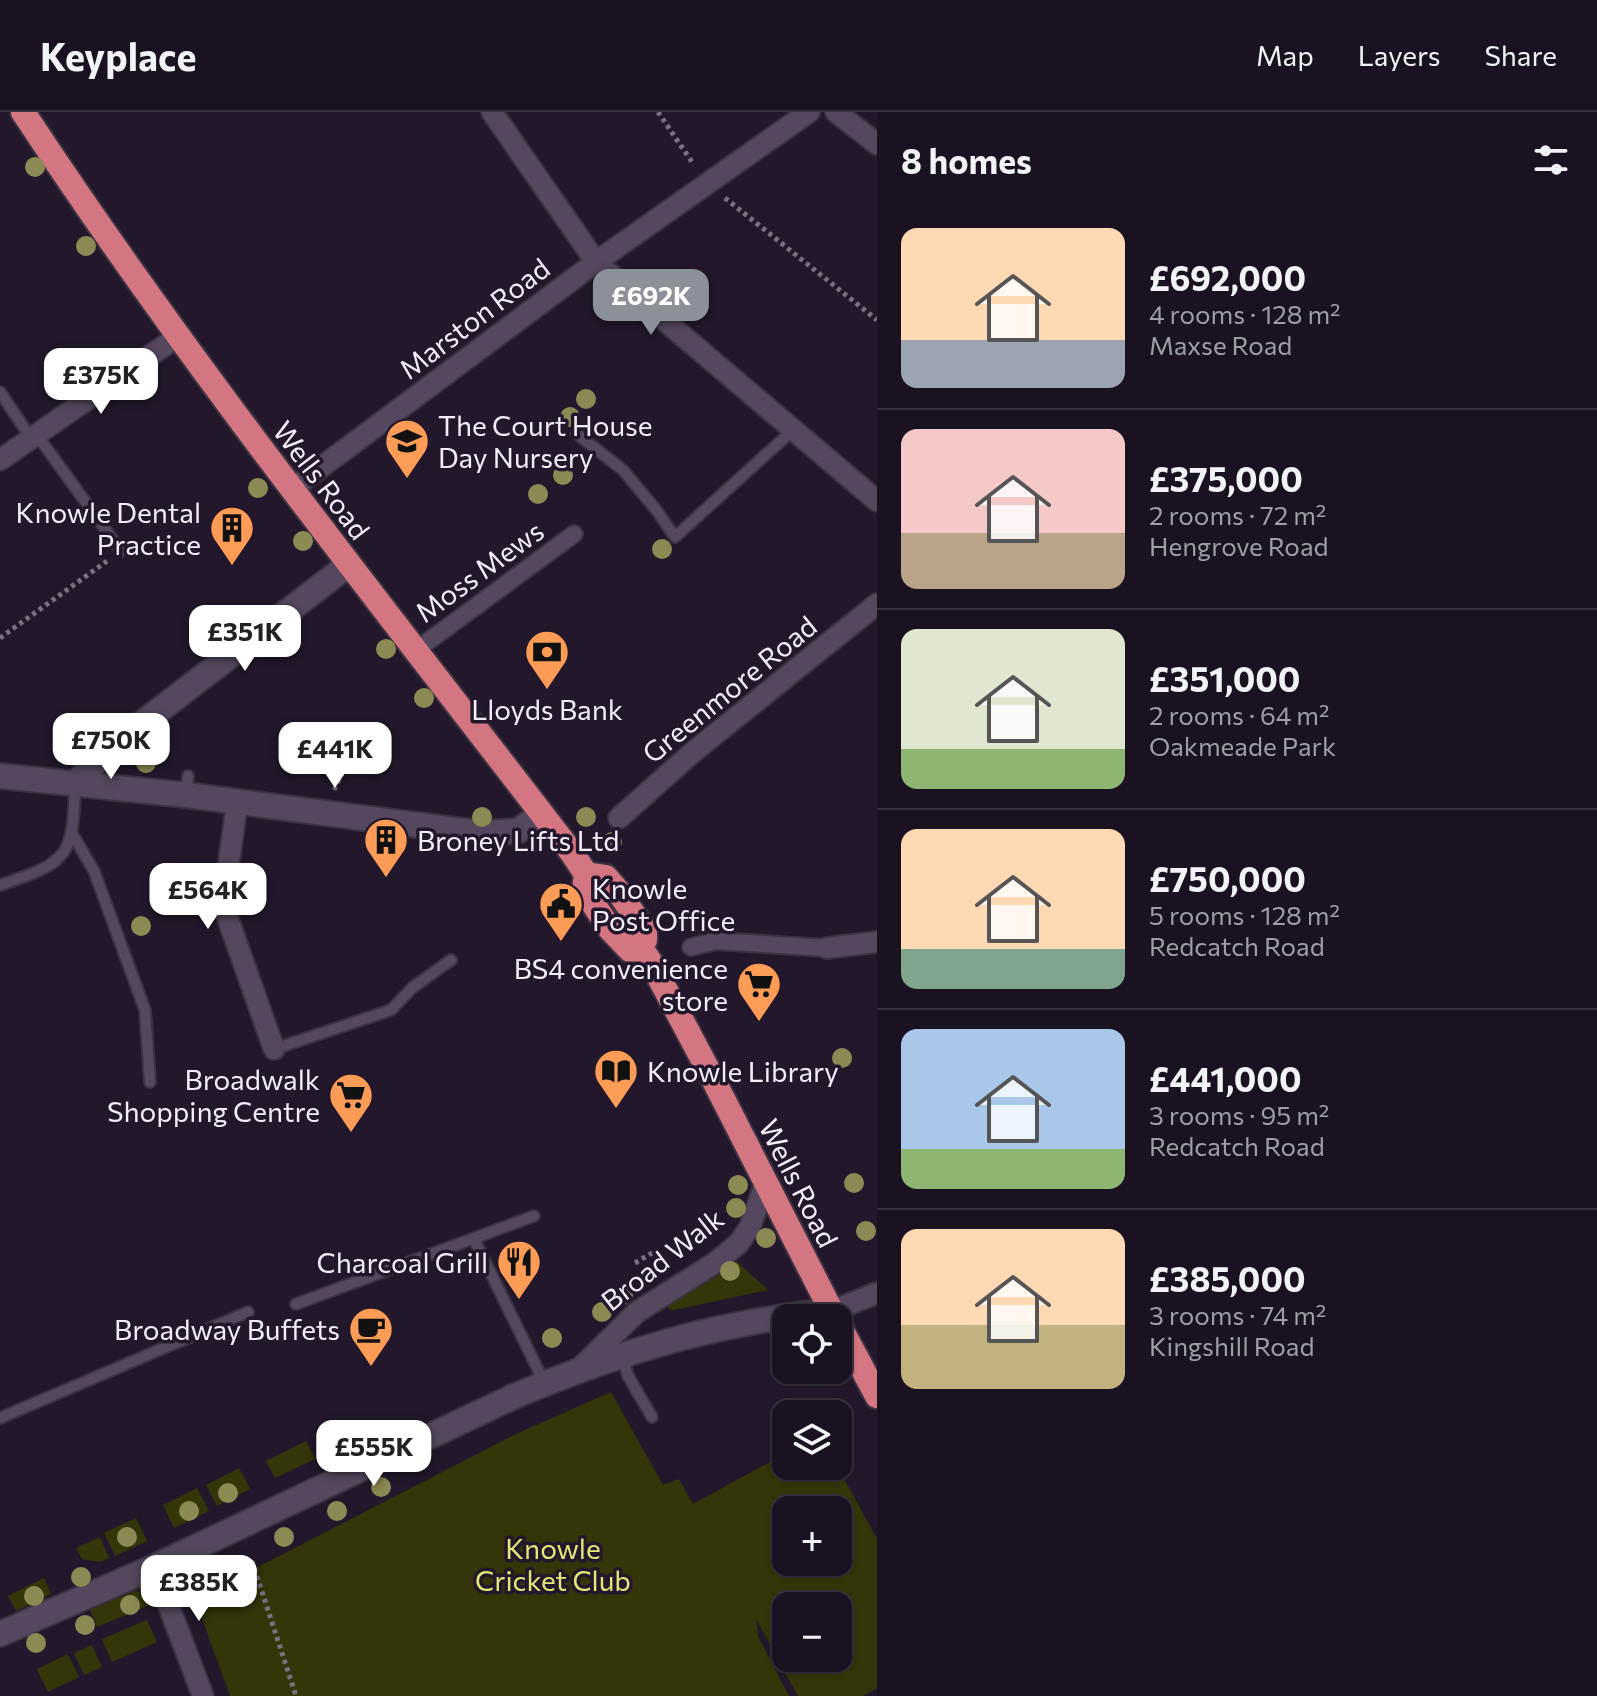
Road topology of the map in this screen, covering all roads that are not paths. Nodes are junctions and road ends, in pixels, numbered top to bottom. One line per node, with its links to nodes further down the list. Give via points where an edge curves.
1 (23, 112): 7 (highway, Wells Road)
2 (492, 112): 6 (street)
3 (809, 112): 6 (street, Marston Road)
4 (836, 112): 5 (street)
5 (877, 144)
6 (596, 262): 9 (street); 13 (street, Marston Road)
7 (177, 337): 11 (street); 13 (highway, Wells Road)
8 (0, 392): 11 (lane)
9 (793, 430): 10 (lane, via 675,537 623,470); 14 (street)
10 (577, 434)
11 (34, 436): 12 (street); 16 (lane)
12 (0, 460)
13 (292, 489): 17 (highway, Wells Road)
14 (877, 501)
15 (574, 534): 19 (street, Moss Mews)
16 (121, 551)
17 (348, 565): 19 (highway, Wells Road); 20 (main road)
18 (877, 604): 26 (street, Greenmore Road)
19 (415, 651): 25 (highway, Wells Road)
20 (114, 745): 22 (main road); 23 (main road, via 112,769)
21 (0, 776): 22 (main road)
22 (75, 783): 23 (main road); 27 (lane)
23 (135, 789): 24 (main road, via 187,786)
24 (237, 803): 25 (main road, via 479,833 518,831); 33 (street, via 223,905)
25 (542, 814): 35 (highway, Wells Road, via 586,874 584,890 610,929 630,950 641,948)
26 (619, 818)
27 (73, 835): 28 (lane, via 61,858); 34 (lane, via 94,871 145,1010)
28 (0, 885)
29 (877, 942): 31 (street)
30 (691, 947): 31 (street, via 716,941)
31 (827, 948)
32 (451, 960): 33 (lane, via 391,1010)
33 (274, 1049)
34 (150, 1082)
35 (765, 1184): 40 (highway, Wells Road); 46 (street, Broad Walk, via 739,1243 637,1312)
36 (534, 1216): 37 (lane)
37 (474, 1239): 39 (lane); 47 (lane)
38 (877, 1293): 41 (street)
39 (296, 1304)
40 (828, 1304)
41 (852, 1307)
42 (248, 1312): 50 (lane)
43 (772, 1318): 45 (main road, Broad Walk, via 694,1333)
44 (852, 1349): 48 (highway, Wells Road)
45 (622, 1355): 46 (main road, Broad Walk); 49 (lane)
46 (577, 1371): 47 (main road, Broad Walk)
47 (545, 1384): 51 (main road, Broad Walk)
48 (877, 1396)
49 (652, 1417)
50 (0, 1418)
51 (154, 1567): 52 (main road, Broad Walk); 53 (street)
52 (0, 1634)
53 (203, 1696)

